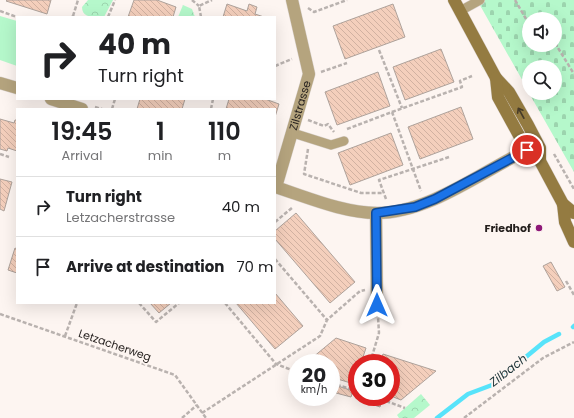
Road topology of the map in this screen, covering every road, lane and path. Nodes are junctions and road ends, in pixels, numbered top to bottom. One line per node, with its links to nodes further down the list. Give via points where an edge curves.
1 (78, 0): 14 (path)
2 (114, 0): 15 (path)
3 (192, 0): 10 (path)
4 (212, 0): 10 (path)
5 (347, 0): 9 (path, via 314,12)
6 (454, 0): 12 (main road)
7 (480, 0): 12 (lane)
8 (515, 0): 13 (path)
9 (298, 2): 23 (street, Zilstrasse)
10 (199, 6): 16 (path)
11 (0, 11): 17 (path)
12 (460, 11): 26 (main road)
13 (522, 12)
14 (72, 16)
15 (108, 16)
16 (201, 16)
17 (16, 17)
18 (379, 50): 31 (path)
19 (561, 52): 24 (path)
20 (347, 63): 23 (path)
21 (294, 65): 22 (path, via 294,58)
22 (276, 66)
23 (309, 74): 33 (street, Zilstrasse)
24 (574, 74)
25 (472, 76): 31 (path, via 460,81 462,87)
26 (496, 78): 39 (main road, via 498,97); 43 (main road, one-way to 26, via 540,148 537,142 509,92)
27 (0, 83): 28 (street)
28 (16, 88)
29 (55, 100): 30 (street)
30 (79, 108)
31 (402, 108): 32 (path)
32 (392, 112): 34 (path); 44 (path)
33 (298, 117): 35 (street, Zilstrasse); 36 (path, via 324,126 328,124)
34 (342, 131)
35 (293, 133): 37 (lane); 45 (street, Zilstrasse)
36 (335, 134)
37 (310, 138): 38 (lane, via 331,145); 48 (path, via 304,174 361,193)
38 (344, 141)
39 (527, 150): 43 (main road); 55 (street, via 435,199 415,207)
40 (0, 154): 41 (path)
41 (9, 157)
42 (449, 157): 44 (path)
43 (540, 161): 53 (main road)
44 (413, 169): 46 (path); 48 (path, via 379,180)
45 (276, 187): 55 (street, via 345,209)
46 (420, 187)
47 (427, 188): 49 (path)
48 (383, 193): 51 (path)
49 (415, 193)
50 (394, 198): 51 (path)
51 (386, 199): 52 (path)
52 (380, 200)
53 (563, 204): 56 (main road); 58 (main road, via 565,222)
54 (290, 209): 57 (path)
55 (376, 213): 61 (street)
56 (574, 213)
57 (276, 221)
58 (574, 242)
59 (276, 260): 69 (path)
60 (566, 282): 62 (path)
61 (377, 288): 67 (street); 69 (path, via 360,290)
62 (574, 295)
63 (76, 304): 70 (path)
64 (140, 304): 65 (path, via 156,322)
65 (178, 304)
66 (226, 304): 73 (path)
67 (377, 305): 72 (path, via 379,332)
68 (0, 314): 70 (path, Letzacherweg)
69 (326, 320): 73 (path, via 320,336)
70 (65, 336): 75 (path, Letzacherweg, via 175,375)
71 (574, 342): 81 (path, via 543,358)
72 (373, 354)
73 (276, 364): 74 (path); 78 (path)
74 (288, 369)
75 (197, 406): 78 (path, Letzacherweg); 79 (path)
76 (400, 406): 77 (path)
77 (405, 408)
78 (202, 413): 80 (path, Letzacherweg)
79 (182, 418)
80 (206, 418)
81 (464, 418)

